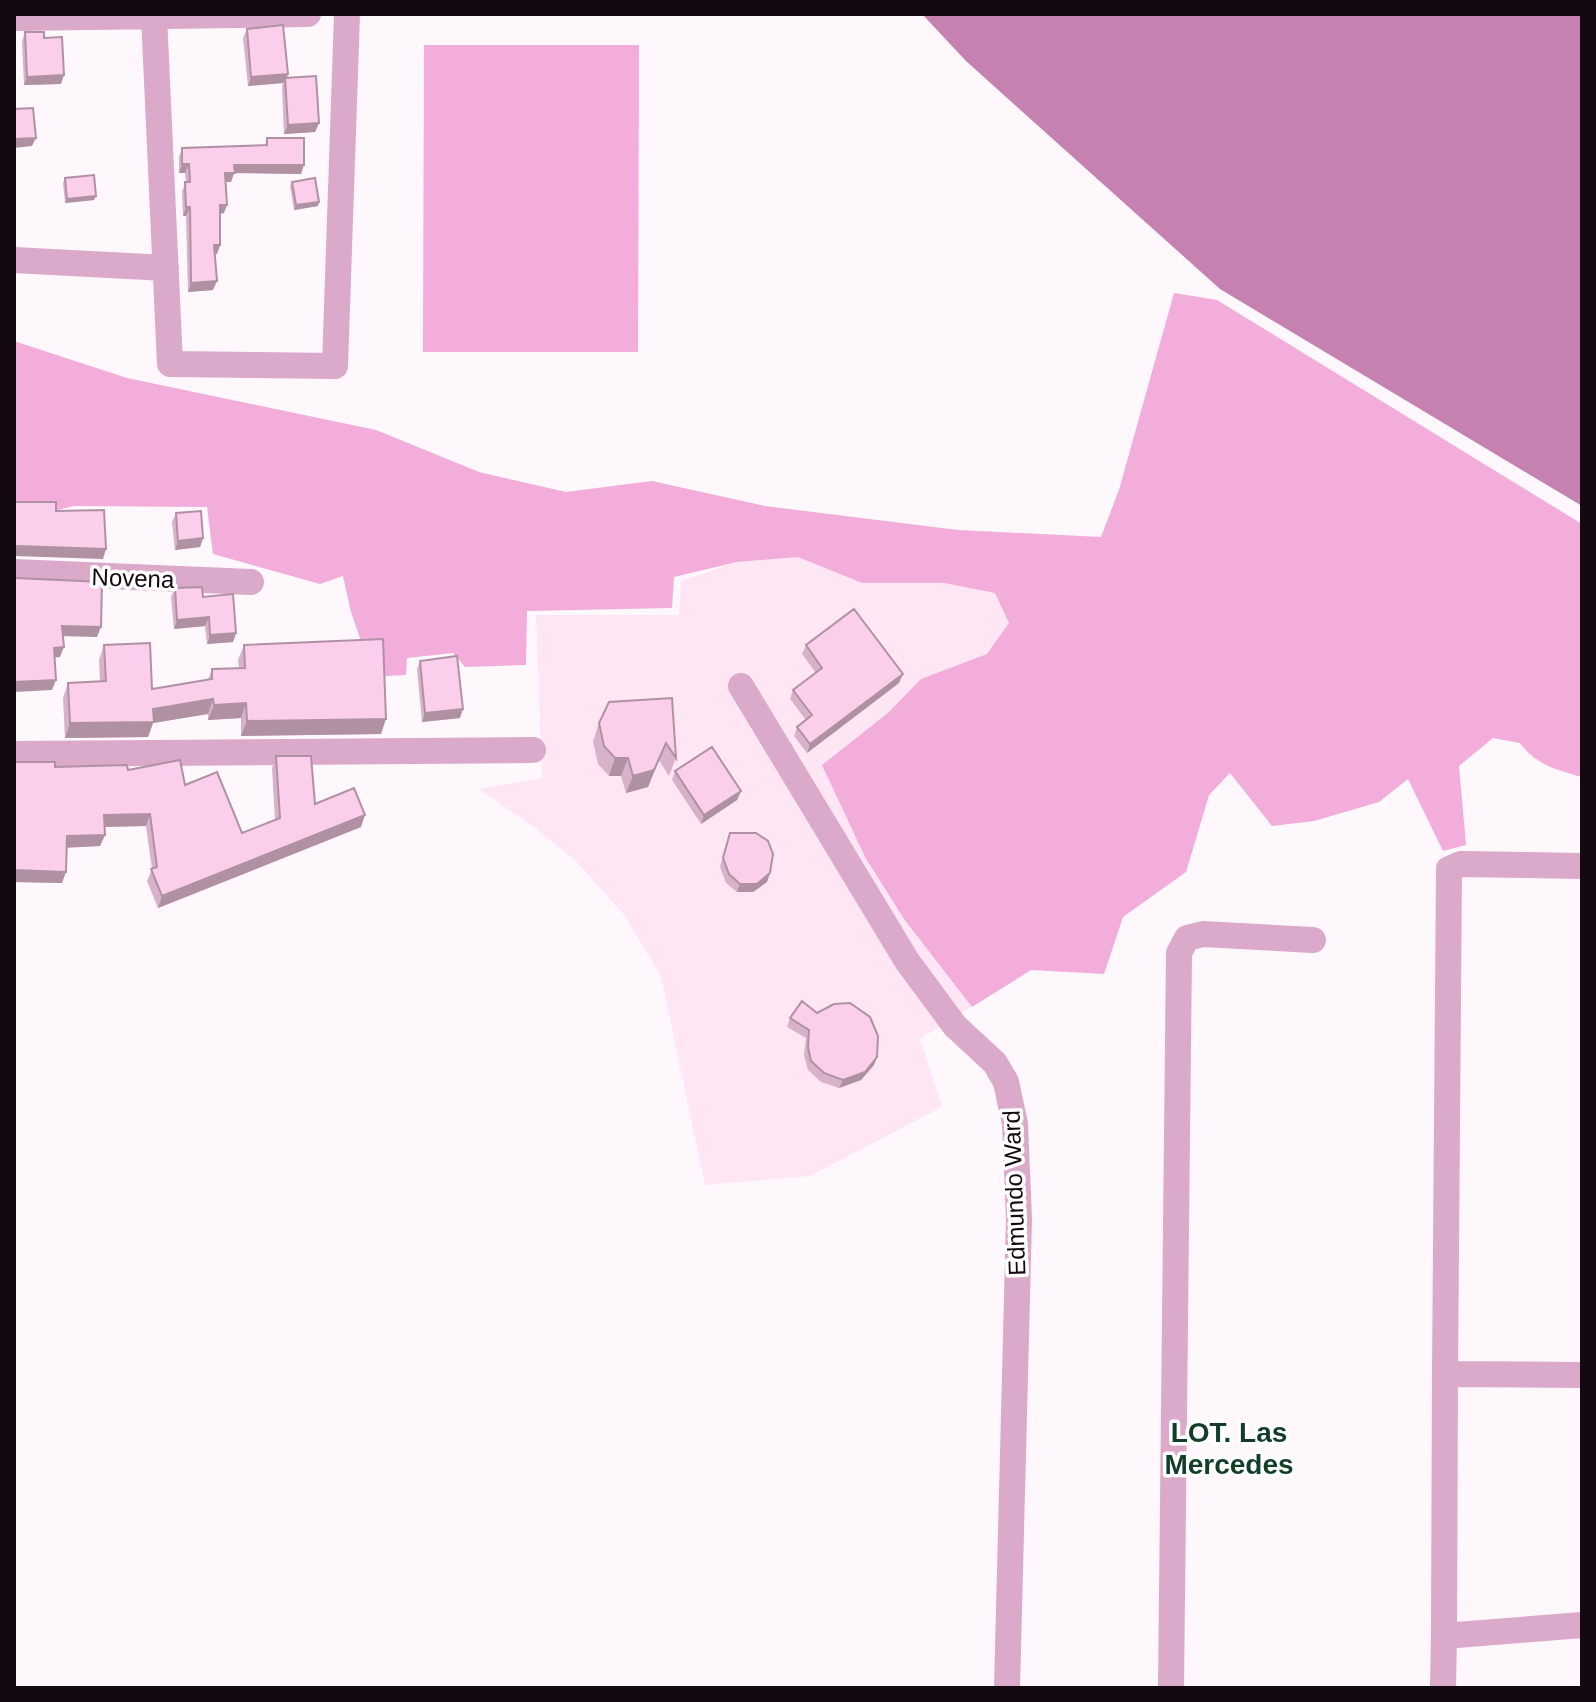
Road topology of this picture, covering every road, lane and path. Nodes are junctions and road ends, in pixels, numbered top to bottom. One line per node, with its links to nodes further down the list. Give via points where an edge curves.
1 (308, 14): 3 (street)
2 (347, 14): 6 (street, via 335,366 170,364)
3 (154, 16): 4 (street); 6 (street)
4 (14, 18)
5 (14, 260): 6 (street)
6 (166, 268)
7 (14, 572): 8 (street, Novena)
8 (251, 582)
9 (741, 686): 18 (street, Edmundo Ward, via 907,961 955,1026 995,1063 1006,1082 1015,1124 1019,1219)
10 (533, 750): 11 (street)
11 (14, 754)
12 (1582, 866): 14 (street, via 1461,864 1449,869)
13 (1313, 940): 19 (street, via 1203,934 1187,938 1179,953)
14 (1445, 1374): 15 (street); 17 (street)
15 (1582, 1375)
16 (1582, 1625): 17 (street)
17 (1444, 1636): 20 (street)
18 (1007, 1688)
19 (1171, 1688)
20 (1443, 1688)

